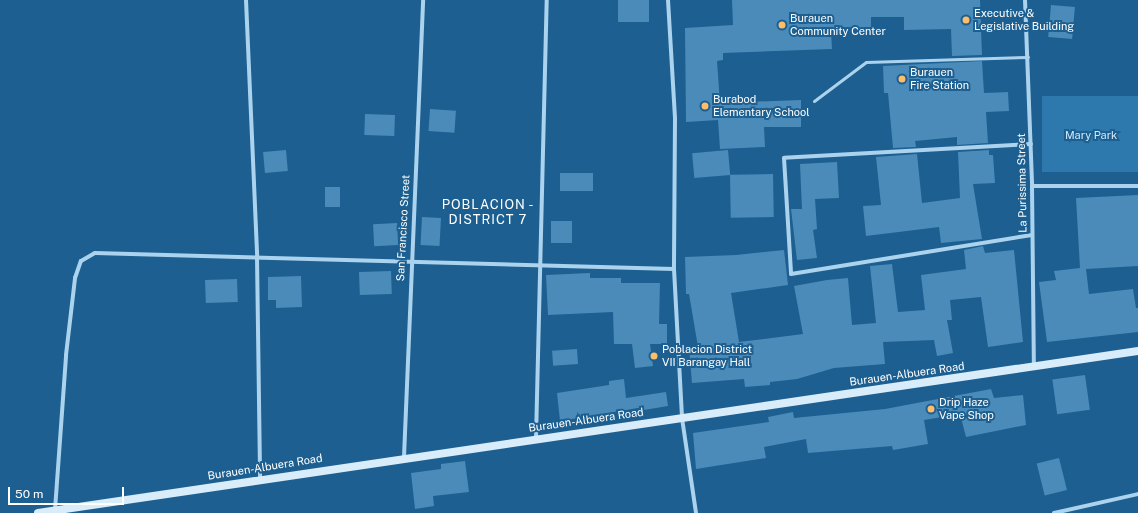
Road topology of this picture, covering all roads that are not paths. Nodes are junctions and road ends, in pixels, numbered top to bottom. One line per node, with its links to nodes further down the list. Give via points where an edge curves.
1 (246, 0): 12 (street)
2 (423, 0): 13 (street, San Francisco Street)
3 (547, 0): 14 (street)
4 (668, 0): 15 (street, via 675,118)
5 (1025, 0): 6 (street, La Purissima Street)
6 (1028, 57): 7 (lane, via 866,62); 8 (street, La Purissima Street)
7 (814, 101)
8 (1031, 144): 9 (street, La Purissima Street); 11 (street, via 784,158 791,274)
9 (1032, 186): 10 (street); 11 (street, La Purissima Street)
10 (1138, 186)
11 (1032, 236): 17 (street, La Purissima Street)
12 (257, 257): 13 (street); 21 (street); 23 (street, via 95,253 81,261 75,278 67,347)
13 (410, 261): 14 (street); 20 (street, San Francisco Street)
14 (539, 266): 15 (street); 19 (street)
15 (674, 269): 18 (street)
16 (1138, 351): 17 (street, Burauen-Albuera Road)
17 (1034, 366): 18 (street, Burauen-Albuera Road)
18 (682, 418): 19 (street, Burauen-Albuera Road); 25 (street)
19 (536, 438): 20 (street, Burauen-Albuera Road)
20 (404, 458): 21 (street, Burauen-Albuera Road)
21 (260, 479): 23 (street, Burauen-Albuera Road)
22 (1138, 494): 26 (street)
23 (55, 510): 24 (street, Burauen-Albuera Road)
24 (38, 513)
25 (696, 513)
26 (1054, 513)

